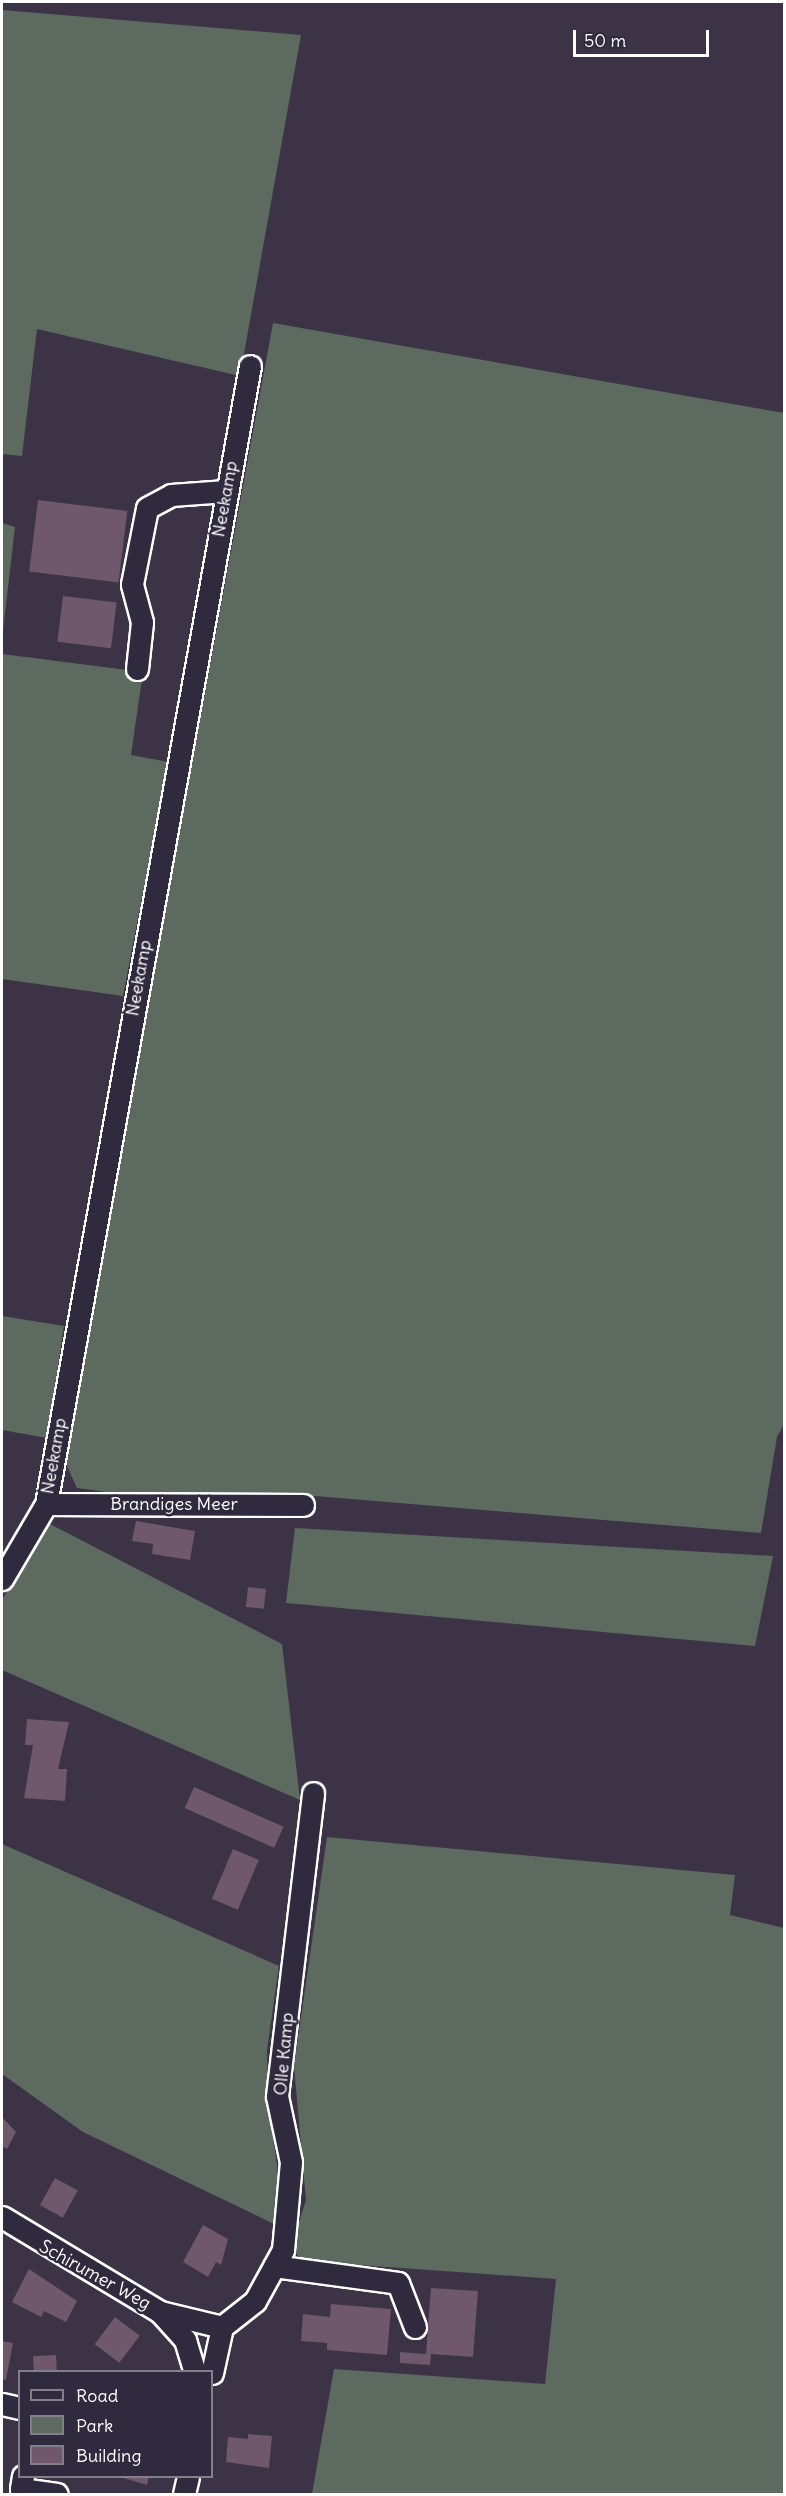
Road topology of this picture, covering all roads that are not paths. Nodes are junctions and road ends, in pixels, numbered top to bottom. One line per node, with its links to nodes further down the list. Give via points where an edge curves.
1 (249, 366): 2 (street, Neekamp)
2 (226, 491): 3 (street, via 171,495 147,508 132,584 142,622); 4 (street, Neekamp)
3 (137, 669)
4 (46, 1504): 5 (street, Brandiges Meer); 6 (street, Neekamp)
5 (303, 1505)
6 (2, 1579)
7 (313, 1793): 9 (street, Olle Kamp, via 277,2096 291,2162 283,2250)
8 (2, 2217): 10 (street, Schirumer Weg)
9 (274, 2266): 11 (street, Olle Kamp, via 255,2301); 12 (street, via 398,2283)
10 (160, 2312): 11 (street); 13 (street, Schirumer Weg, via 185,2340)
11 (222, 2327): 14 (street)
12 (415, 2327)
13 (194, 2370)
14 (213, 2370)
15 (2, 2404): 16 (street)
16 (18, 2408)
17 (188, 2478): 20 (street)
18 (21, 2486): 19 (street)
19 (57, 2494)
20 (184, 2494)

